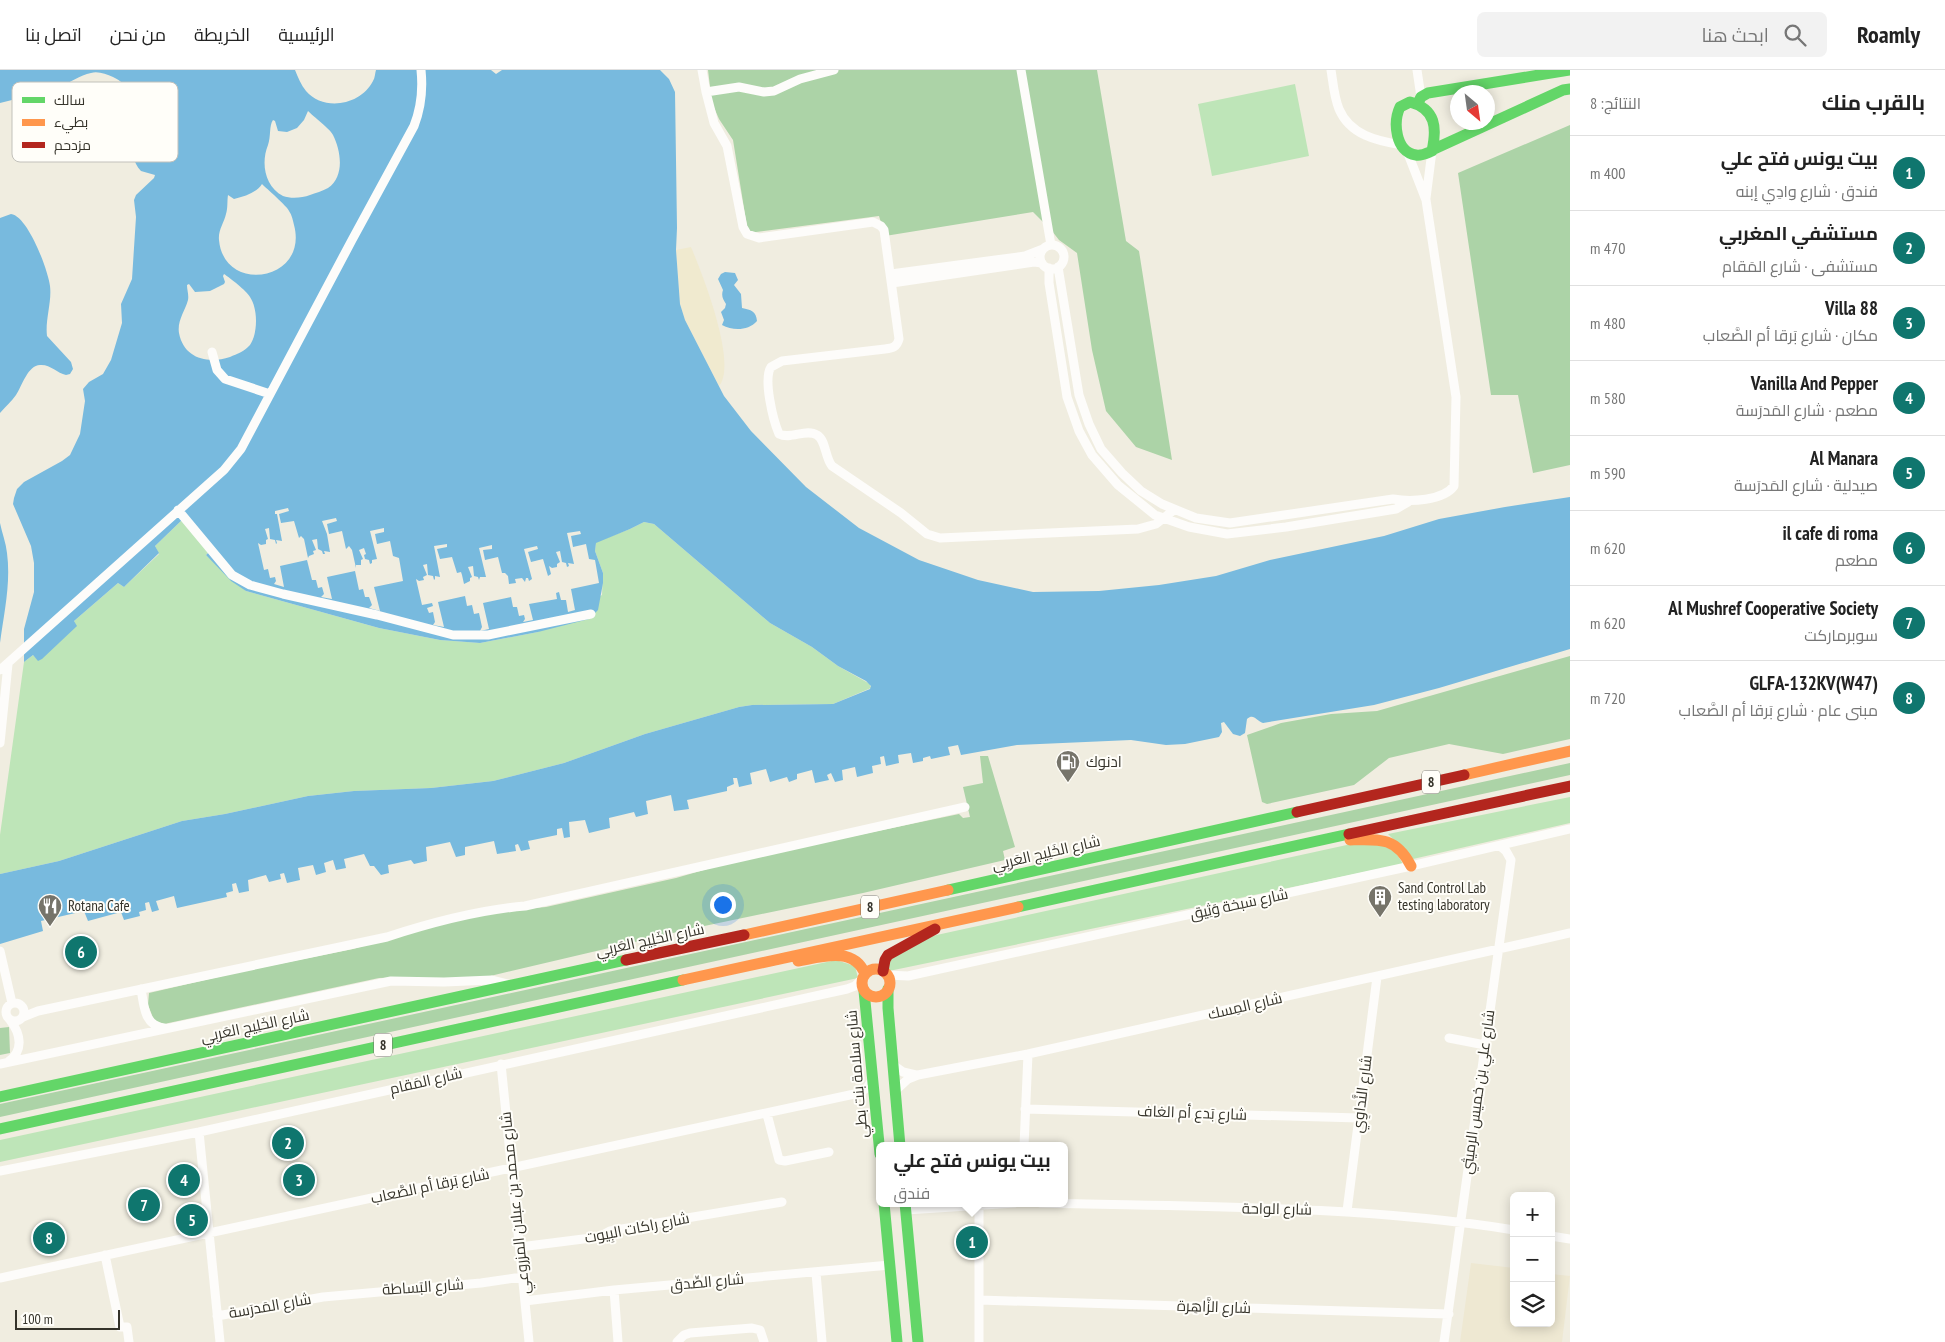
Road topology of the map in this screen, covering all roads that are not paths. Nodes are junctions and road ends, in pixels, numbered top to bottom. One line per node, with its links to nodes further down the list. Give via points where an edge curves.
1 (421, 70): 18 (street, via 423,87 414,126)
2 (702, 70): 9 (street)
3 (834, 70): 9 (street, via 800,79 774,91 739,87)
4 (1021, 70): 14 (street)
5 (1331, 70): 11 (street, via 1339,109 1350,124 1362,134)
6 (1417, 70): 10 (street)
7 (1570, 70): 10 (main road, via 1428,93)
8 (1570, 88): 12 (main road)
9 (706, 92): 16 (street, via 714,123 727,146 747,234 759,238 876,222 884,230)
10 (1420, 100): 11 (main road, via 1404,104 1396,117 1397,132); 12 (main road, via 1435,126)
11 (1404, 148): 12 (main road, via 1410,154 1420,155); 13 (street)
12 (1432, 150): 13 (street)
13 (1426, 200): 19 (street, via 1456,397 1454,486 1443,495)
14 (1047, 247): 15 (street, via 1040,258); 15 (street, via 1060,247 1064,255 1064,260); 16 (street, via 1025,256)
15 (1050, 266): 16 (street, via 1034,262); 21 (street, via 1079,395 1101,449 1141,491); 22 (street, via 1049,282 1067,397 1079,431 1092,455 1118,485)
16 (892, 279): 22 (street, via 899,339 894,347 782,361 771,367 767,377 779,434 811,433 819,436 832,466 927,534 940,538 1138,529)
17 (213, 354): 18 (street, via 217,370 225,379)
18 (270, 394): 20 (street, via 242,449)
19 (1408, 502): 21 (street, via 1393,499 1230,523 1196,518); 22 (street, via 1396,509 1227,534)
20 (178, 510): 23 (street, via 232,575 250,585 283,594 452,636 488,635); 24 (street)
21 (1174, 510): 22 (street)
22 (1164, 519)
23 (591, 614)
24 (7, 664): 25 (street)
25 (3, 689): 26 (street)
26 (0, 744)
27 (1570, 750): 42 (main road, شارع الخَلِيج العَربِي / 8)
28 (1570, 786): 31 (main road, 8)
29 (965, 807): 43 (street, via 525,906 482,911 304,956)
30 (1570, 829): 32 (street, شارع سَبخة وَثِيق)
31 (1311, 842): 33 (main road, via 1384,840 1399,846); 34 (main road, 8)
32 (1500, 846): 33 (street, شارع سَبخة وَثِيق); 36 (street, شارع علي بن خميس الرميثي, via 1511,860)
33 (1411, 866): 40 (street, شارع سَبخة وَثِيق)
34 (945, 922): 38 (main road, 8); 40 (main road, via 885,960)
35 (1570, 933): 36 (street, شارع المِسك)
36 (1498, 948): 39 (street, شارع المِسك); 55 (street, شارع علي بن خميس الرميثي)
37 (0, 950): 47 (street, via 5,973)
38 (766, 961): 41 (main road, via 782,963 848,957 857,961); 70 (main road, 8)
39 (1378, 976): 56 (street, شارع المِسك); 69 (street, شارع النَّداوِي)
40 (887, 981): 41 (main road, via 877,970); 41 (main road, via 884,995 877,997 870,996); 49 (main road)
41 (864, 984): 50 (main road, شارع سلامة بنت بطي); 59 (street, شارع المَقام)
42 (512, 986): 51 (street, via 492,980 390,981); 65 (main road, شارع الخَلِيج العَربِي / 8)
43 (141, 989): 45 (street); 46 (street)
44 (23, 1006): 45 (street); 47 (street, via 19,1003); 48 (street)
45 (38, 1011): 48 (street)
46 (145, 1012): 51 (street, via 154,1026); 52 (street, via 143,1024)
47 (6, 1015): 48 (street, via 18,1021); 53 (street)
48 (23, 1018): 53 (street)
49 (890, 1024): 50 (main road, via 885,1018 875,1016); 60 (main road)
50 (868, 1025): 62 (main road, شارع سلامة بنت بطي)
51 (166, 1029): 52 (street)
52 (133, 1035): 57 (street)
53 (19, 1038): 57 (street); 58 (street, via 16,1054)
54 (1449, 1038): 55 (street)
55 (1485, 1045): 84 (street, شارع علي بن خميس الرميثي)
56 (1028, 1054): 61 (street, شارع المِسك); 67 (street)
57 (35, 1057): 58 (street)
58 (4, 1063)
59 (501, 1064): 71 (street, شارع المَقام); 76 (street, شارع محمد بن عبلان المزروعي)
60 (893, 1066): 61 (street, شارع المِسك, via 906,1074); 63 (main road)
61 (918, 1075): 63 (street, شارع المِسك, via 903,1082)
62 (872, 1080): 64 (street); 66 (main road, شارع سلامة بنت بطي)
63 (895, 1091): 73 (main road)
64 (859, 1093): 66 (street); 68 (street, شارع بَرقا أم الصَّعاب)
65 (0, 1097)
66 (874, 1101): 72 (main road, شارع سلامة بنت بطي)
67 (1025, 1109): 69 (street, شارع بَدع أم الغاف); 74 (street)
68 (767, 1114): 75 (street, via 779,1160); 76 (street, شارع بَرقا أم الصَّعاب)
69 (1359, 1118): 83 (street, شارع النَّداوِي)
70 (0, 1129)
71 (199, 1132): 77 (street, شارع المَقام); 86 (street, شارع المَدرَسة)
72 (879, 1142)
73 (900, 1142)
74 (1024, 1142)
75 (829, 1152)
76 (512, 1169): 86 (street, شارع بَرقا أم الصَّعاب); 89 (street, شارع محمد بن عبلان المزروعي)
77 (0, 1172)
78 (782, 1202): 89 (street, شارع راكات البِيوت, via 610,1231 599,1237)
79 (1068, 1204): 83 (street, شارع الواحة)
80 (884, 1207): 91 (main road)
81 (905, 1207): 109 (main road)
82 (979, 1207): 97 (street)
83 (1347, 1211): 84 (street, شارع الواحة)
84 (1461, 1221): 85 (street, شارع الواحة); 99 (street, شارع علي بن خميس الرميثي)
85 (1510, 1229)
86 (209, 1233): 90 (street, شارع بَرقا أم الصَّعاب); 100 (street, شارع المَدرَسة)
87 (1555, 1237): 88 (street)
88 (1570, 1239)
89 (520, 1247): 93 (street, شارع محمد بن عبلان المزروعي)
90 (106, 1255): 94 (street, شارع بَرقا أم الصَّعاب); 101 (street, via 120,1327 127,1327)
91 (890, 1265): 92 (street, شارع الصِّدق); 108 (main road)
92 (816, 1273): 95 (street, شارع الصِّدق); 107 (street)
93 (522, 1277): 96 (street, شارع البَساطة); 98 (street, شارع محمد بن عبلان المزروعي)
94 (0, 1278)
95 (614, 1290): 98 (street, شارع الصِّدق); 104 (street)
96 (323, 1296): 100 (street, شارع المَدرَسة)
97 (979, 1300): 99 (street, شارع الزَّاهِرة); 110 (street)
98 (525, 1301): 103 (street, شارع محمد بن عبلان المزروعي)
99 (1449, 1314): 111 (street, شارع علي بن خميس الرميثي)
100 (217, 1316): 102 (street, شارع المَدرَسة)
101 (129, 1342)
102 (220, 1342)
103 (529, 1342)
104 (618, 1342)
105 (677, 1342): 106 (street, via 690,1333 752,1328 760,1330)
106 (764, 1342)
107 (822, 1342)
108 (897, 1342)
109 (918, 1342)
110 (979, 1342)
111 (1444, 1342)

